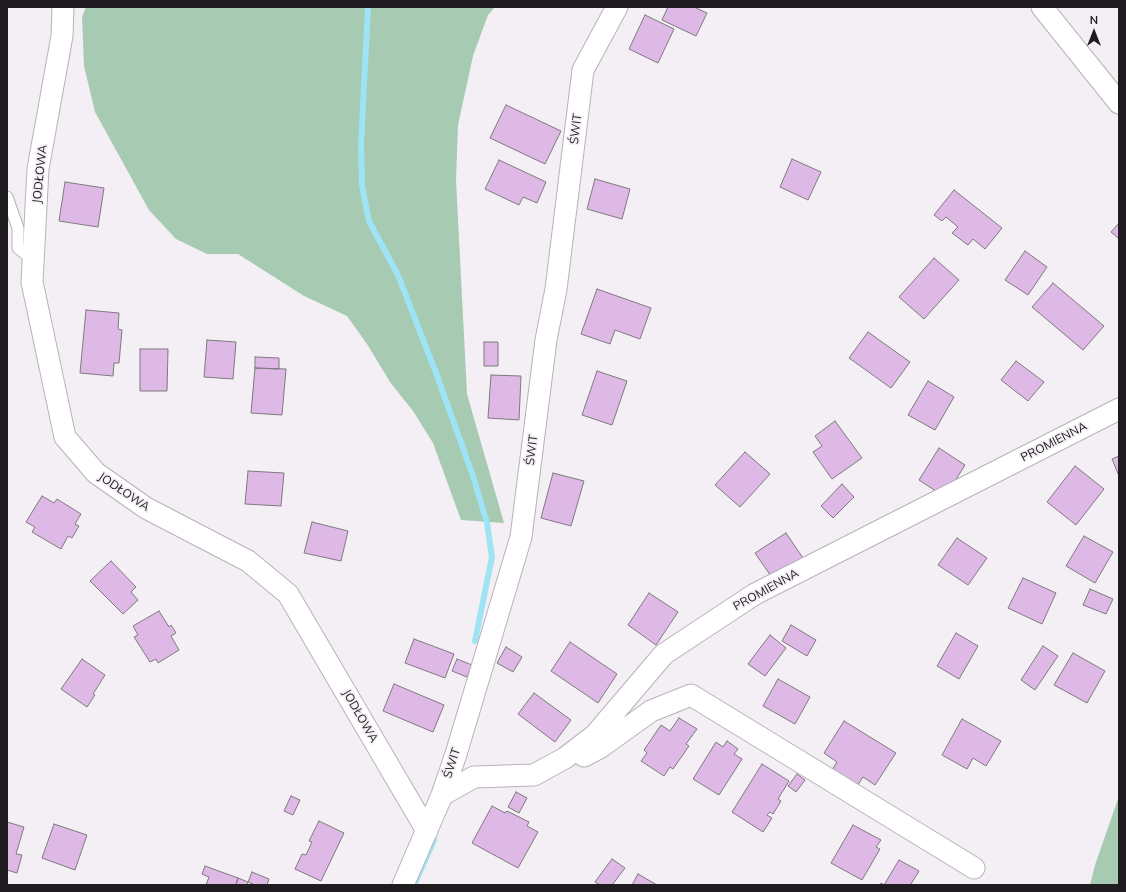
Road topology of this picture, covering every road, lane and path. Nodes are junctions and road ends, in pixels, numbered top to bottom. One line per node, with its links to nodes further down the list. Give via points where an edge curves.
1 (63, 7): 6 (street, JODŁOWA, via 62,36 38,169)
2 (617, 7): 9 (street, ŚWIT, via 583,70 556,289 546,340 521,537)
3 (1042, 7): 4 (street)
4 (1119, 103)
5 (7, 197): 6 (lane, via 18,228 18,248)
6 (33, 260): 10 (street, JODŁOWA, via 32,282 65,437 96,473 146,508 248,561 288,594)
7 (1119, 409): 8 (street, PROMIENNA, via 755,594 664,654 596,735)
8 (545, 769): 9 (street, PROMIENNA, via 534,775 474,777); 11 (street, via 601,747 651,711 691,695)
9 (442, 794): 10 (street, ŚWIT)
10 (427, 831): 12 (street, ŚWIT)
11 (974, 868)
12 (403, 885)

